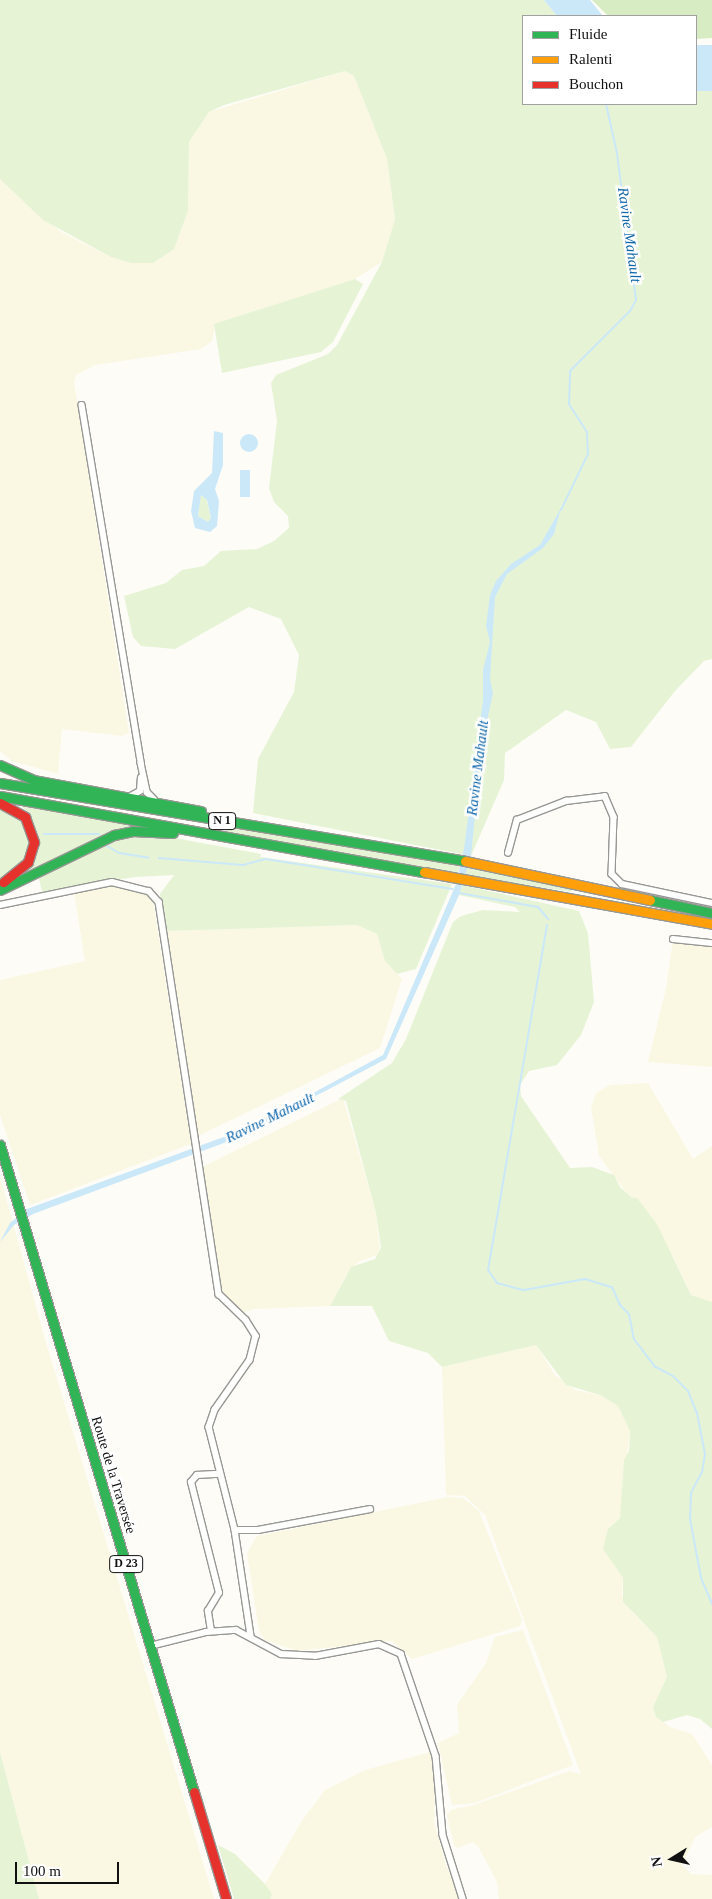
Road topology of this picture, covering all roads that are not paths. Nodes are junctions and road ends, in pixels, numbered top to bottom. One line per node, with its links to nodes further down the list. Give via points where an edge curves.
1 (82, 405): 2 (street)
2 (141, 764): 6 (street, via 140,790); 8 (street, via 148,795)
3 (0, 765): 6 (main road, via 33,780)
4 (0, 783): 10 (main road, N 1)
5 (0, 796): 9 (main road, N 1)
6 (128, 797): 8 (main road)
7 (0, 803): 12 (main road, via 25,817 34,842 22,869)
8 (170, 804): 10 (main road)
9 (220, 837): 13 (main road, via 120,833); 17 (main road, N 1)
10 (319, 837): 16 (main road, N 1, via 477,863)
11 (508, 853): 14 (street, via 517,820 566,801 605,796 614,817 612,874 622,884)
12 (0, 883)
13 (0, 890)
14 (712, 903)
15 (0, 905): 21 (street, via 112,882 156,895 219,1294 246,1320 256,1336 250,1360 210,1418 210,1440)
16 (712, 912)
17 (712, 924)
18 (673, 939): 19 (street)
19 (712, 943)
20 (0, 1145): 26 (main road, Route de la Traversée / D 23)
21 (219, 1474): 23 (street); 24 (street, via 196,1474 191,1482 219,1593 208,1611)
22 (370, 1509): 23 (street, via 258,1530)
23 (236, 1530): 25 (street)
24 (211, 1631): 25 (street, via 236,1630); 26 (street)
25 (251, 1636): 28 (street, via 276,1652 294,1656 380,1644 401,1654 436,1756 443,1835)
26 (150, 1646): 27 (main road, Route de la Traversée / D 23)
27 (226, 1899)
28 (463, 1899)

